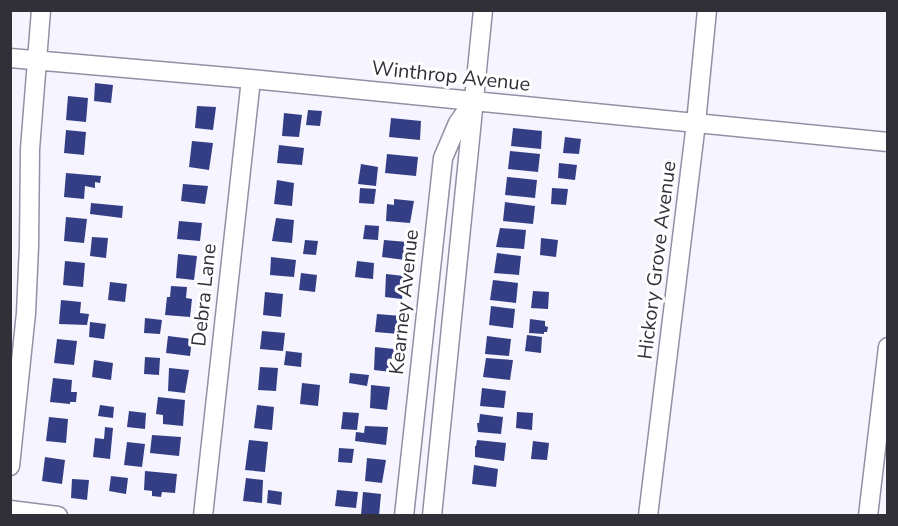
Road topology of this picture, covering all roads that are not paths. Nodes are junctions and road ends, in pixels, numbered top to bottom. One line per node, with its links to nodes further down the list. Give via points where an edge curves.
1 (42, 10): 5 (street)
2 (483, 10): 7 (street, Kearney Avenue)
3 (707, 10): 8 (street, Hickory Grove Avenue)
4 (10, 58): 5 (street, Winthrop Avenue)
5 (36, 61): 6 (street, Winthrop Avenue); 10 (street, via 29,246)
6 (251, 79): 7 (street, Winthrop Avenue); 15 (street, Debra Lane)
7 (474, 101): 8 (street, Winthrop Avenue); 16 (street, Kearney Avenue, via 458,123 443,158); 17 (street, Kearney Avenue)
8 (696, 123): 9 (street, Winthrop Avenue); 18 (street, Hickory Grove Avenue)
9 (888, 142)
10 (18, 313): 12 (street)
11 (888, 347): 19 (street)
12 (10, 466)
13 (10, 510): 14 (street)
14 (58, 516)
15 (203, 516)
16 (404, 516)
17 (432, 516)
18 (648, 516)
19 (868, 516)

